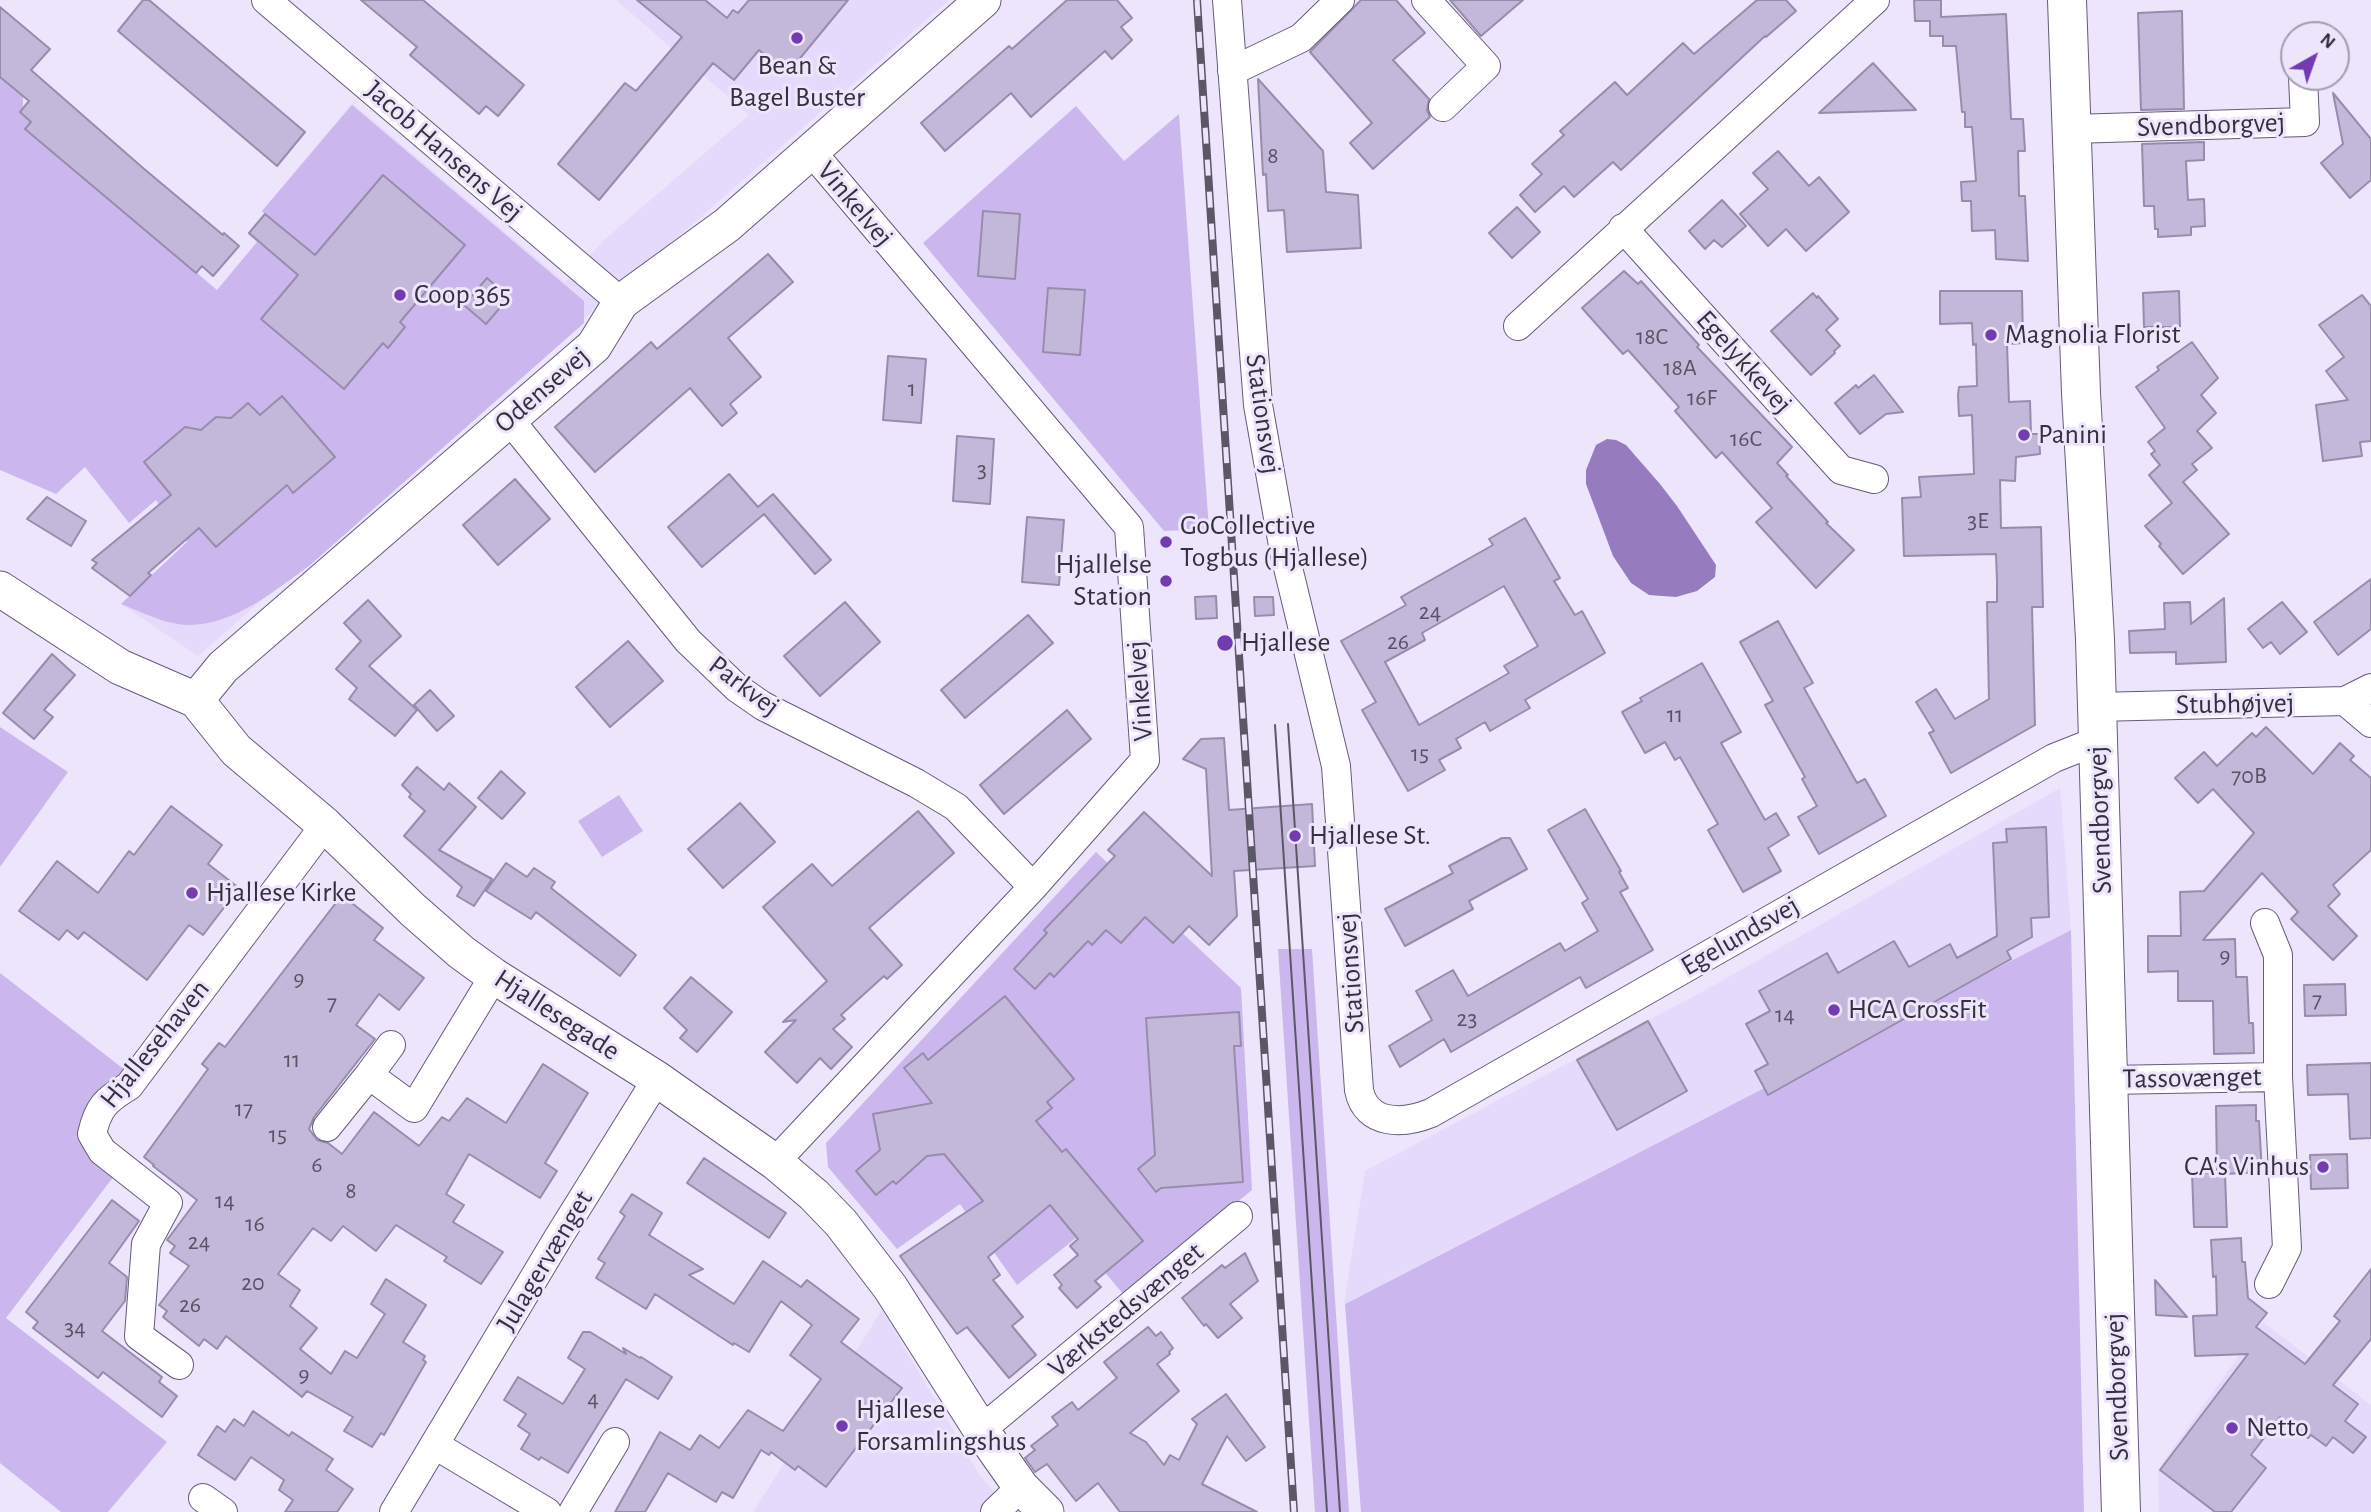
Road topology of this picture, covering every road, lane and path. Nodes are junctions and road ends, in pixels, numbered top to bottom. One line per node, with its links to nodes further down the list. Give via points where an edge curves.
1 (266, 0): 14 (street, Jacob Hansens Vej)
2 (983, 0): 12 (street, Odensevej)
3 (1227, 0): 8 (street, Stationsvej)
4 (1340, 0): 8 (street, via 1301,38)
5 (1426, 0): 10 (street, via 1486,66)
6 (1875, 0): 13 (street)
7 (2067, 0): 11 (main road, Svendborgvej)
8 (1232, 71): 33 (street, Stationsvej, via 1258,405 1284,551 1336,766 1359,1090 1365,1107)
9 (2304, 91): 11 (street, Svendborgvej, via 2305,122)
10 (1443, 107)
11 (2072, 129): 23 (main road, Svendborgvej)
12 (811, 151): 14 (street, Odensevej, via 727,226); 25 (street, Vinkelvej, via 1129,527 1145,760)
13 (1623, 228): 15 (street); 17 (street, Egelykkevej, via 1842,470)
14 (621, 302): 16 (street, Odensevej, via 594,346)
15 (1518, 326)
16 (509, 419): 20 (street, Odensevej, via 223,667); 25 (street, Parkvej, via 688,641 737,688 956,807)
17 (1874, 479)
18 (0, 589): 20 (street, Hjallesegade, via 120,667)
19 (2371, 688): 21 (street, Stubhøjvej)
20 (196, 700): 24 (street, Hjallesegade, via 236,750)
21 (2345, 701): 22 (street); 23 (street, Stubhøjvej)
22 (2371, 723)
23 (2096, 724): 32 (main road, Svendborgvej); 33 (street, Egelundsvej, via 2054,758 1432,1113 1409,1120)
24 (325, 825): 27 (street, Hjallesegade, via 413,911); 38 (street, Hjallesehaven, via 129,1086 107,1099 96,1118 92,1134 102,1151 168,1203 146,1244 139,1336)
25 (1033, 887): 35 (street, Vinkelvej)
26 (2264, 923): 30 (street, Tassovænget, via 2278,955)
27 (494, 976): 29 (street, via 414,1108); 31 (street, Hjallesegade)
28 (391, 1045): 29 (street)
29 (369, 1075): 34 (street)
30 (2278, 1077): 32 (street, Tassovænget); 37 (street, Tassovænget, via 2287,1248)
31 (657, 1079): 35 (street, Hjallesegade); 41 (street, Julagervænget)
32 (2107, 1080): 48 (main road, Svendborgvej)
33 (1382, 1119)
34 (327, 1127)
35 (775, 1162): 39 (street, Hjallesegade, via 841,1223 890,1287)
36 (1238, 1216): 39 (street, Værkstedsvænget)
37 (2269, 1284)
38 (178, 1365)
39 (981, 1430): 42 (street, Hjallesegade)
40 (615, 1442): 45 (street)
41 (435, 1445): 43 (street, Julagervænget); 44 (street)
42 (1021, 1487): 46 (street); 47 (street, Hjallesegade)
43 (394, 1512)
44 (547, 1512)
45 (573, 1512)
46 (995, 1512)
47 (1046, 1512)
48 (2121, 1512)

